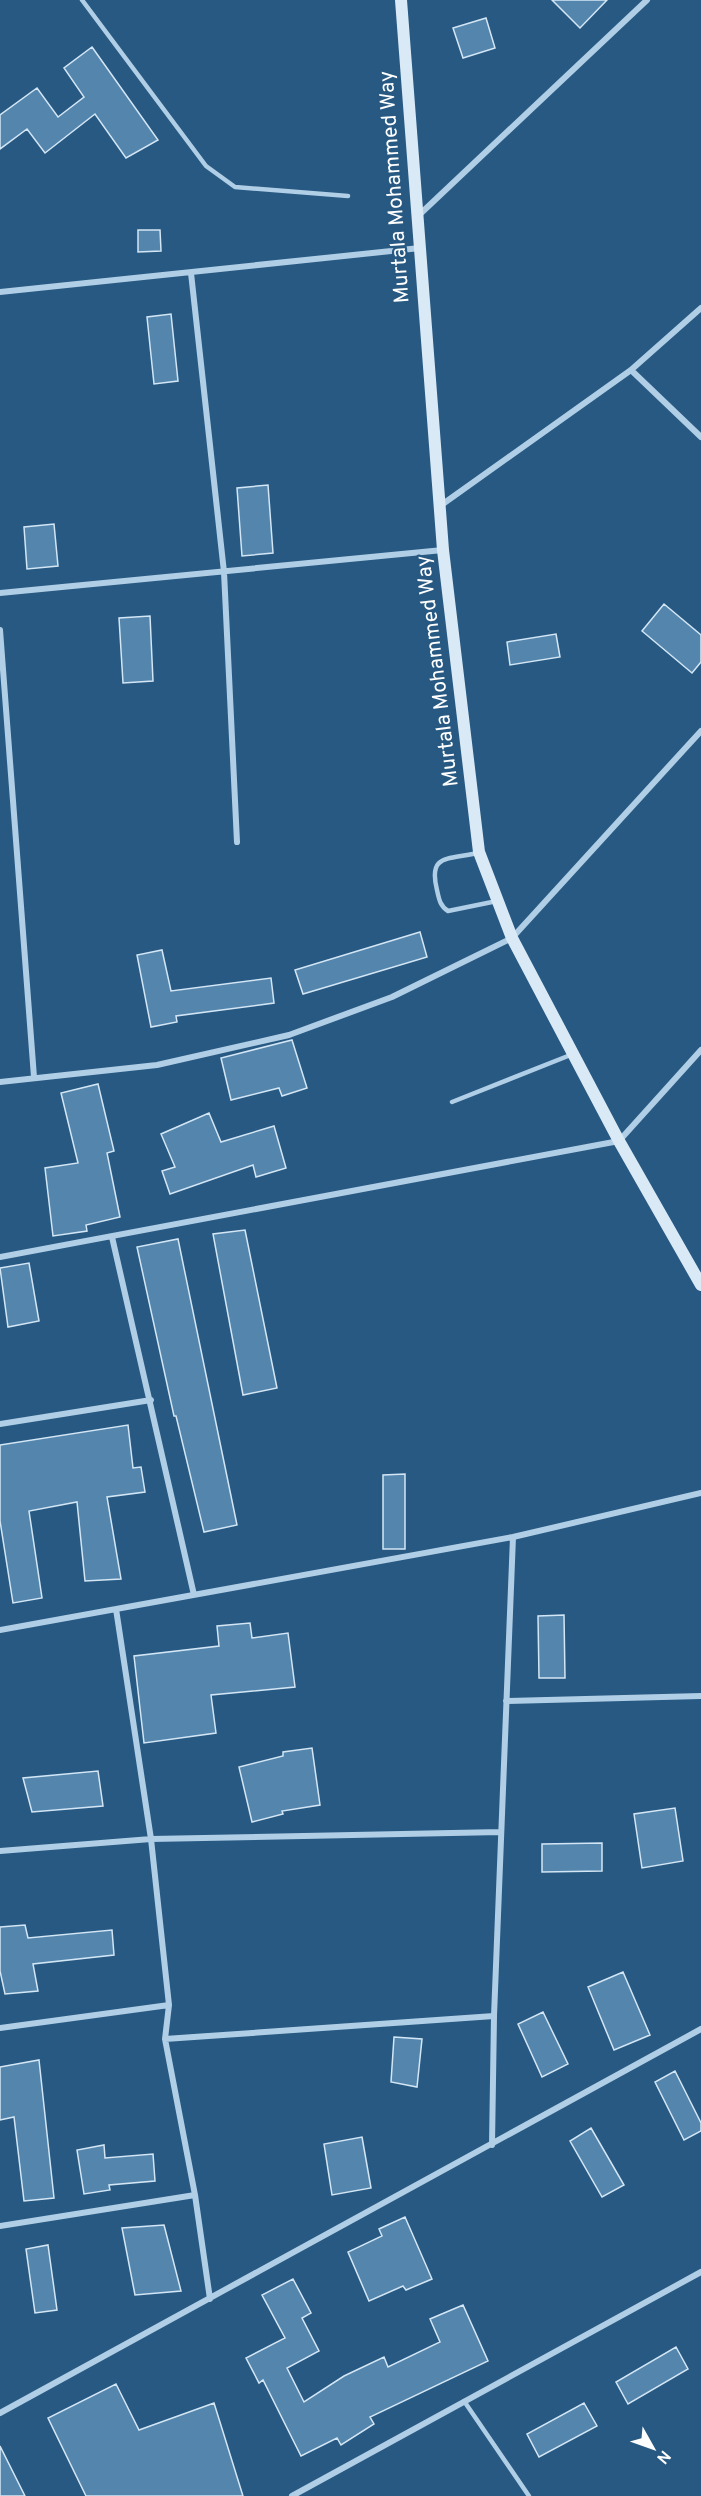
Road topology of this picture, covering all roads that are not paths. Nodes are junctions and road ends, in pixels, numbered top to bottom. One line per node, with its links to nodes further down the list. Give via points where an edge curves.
1 (82, 0): 4 (lane, via 192,148 221,178 236,187)
2 (401, 0): 5 (street, Murtala Mohammed Way)
3 (647, 0): 5 (street)
4 (348, 196)
5 (417, 216): 6 (street, Murtala Mohammed Way)
6 (420, 248): 7 (street); 12 (street, Murtala Mohammed Way)
7 (191, 273): 8 (street); 14 (street)
8 (0, 292)
9 (701, 308): 10 (street)
10 (631, 370): 11 (street); 12 (street)
11 (701, 436)
12 (439, 507): 13 (street, Murtala Mohammed Way)
13 (443, 550): 14 (street); 19 (street, Murtala Mohammed Way)
14 (224, 572): 15 (street); 18 (street)
15 (0, 593)
16 (0, 630): 24 (street)
17 (701, 730): 21 (street)
18 (237, 842)
19 (479, 852): 20 (street, Murtala Mohammed Way); 20 (lane, via 435,865 440,903 448,911)
20 (497, 901): 21 (street, Murtala Mohammed Way)
21 (512, 938): 23 (street, Murtala Mohammed Way); 24 (street, via 392,997 289,1035 157,1065)
22 (701, 1050): 27 (street)
23 (573, 1054): 26 (lane); 27 (street, Murtala Mohammed Way)
24 (34, 1077): 25 (street)
25 (0, 1082)
26 (452, 1102)
27 (619, 1141): 28 (street); 30 (street, Murtala Mohammed Way)
28 (112, 1237): 29 (street); 31 (street)
29 (0, 1257)
30 (701, 1285)
31 (152, 1400): 32 (street); 35 (street)
32 (0, 1424)
33 (701, 1493): 34 (street)
34 (513, 1537): 35 (street); 39 (street)
35 (194, 1595): 36 (street)
36 (116, 1609): 37 (street); 41 (street)
37 (0, 1630)
38 (701, 1696): 39 (street)
39 (506, 1701): 40 (street)
40 (501, 1832): 41 (street); 44 (street)
41 (151, 1839): 42 (street); 43 (street)
42 (0, 1851)
43 (169, 2005): 45 (street); 47 (street)
44 (494, 2016): 47 (street); 48 (street)
45 (0, 2028)
46 (701, 2029): 48 (street)
47 (165, 2039): 49 (street)
48 (492, 2145): 52 (street)
49 (195, 2195): 50 (street); 52 (street)
50 (0, 2226)
51 (701, 2272): 53 (street)
52 (210, 2299): 54 (street)
53 (464, 2401): 55 (street); 56 (lane)
54 (0, 2413)
55 (292, 2496)
56 (529, 2496)

